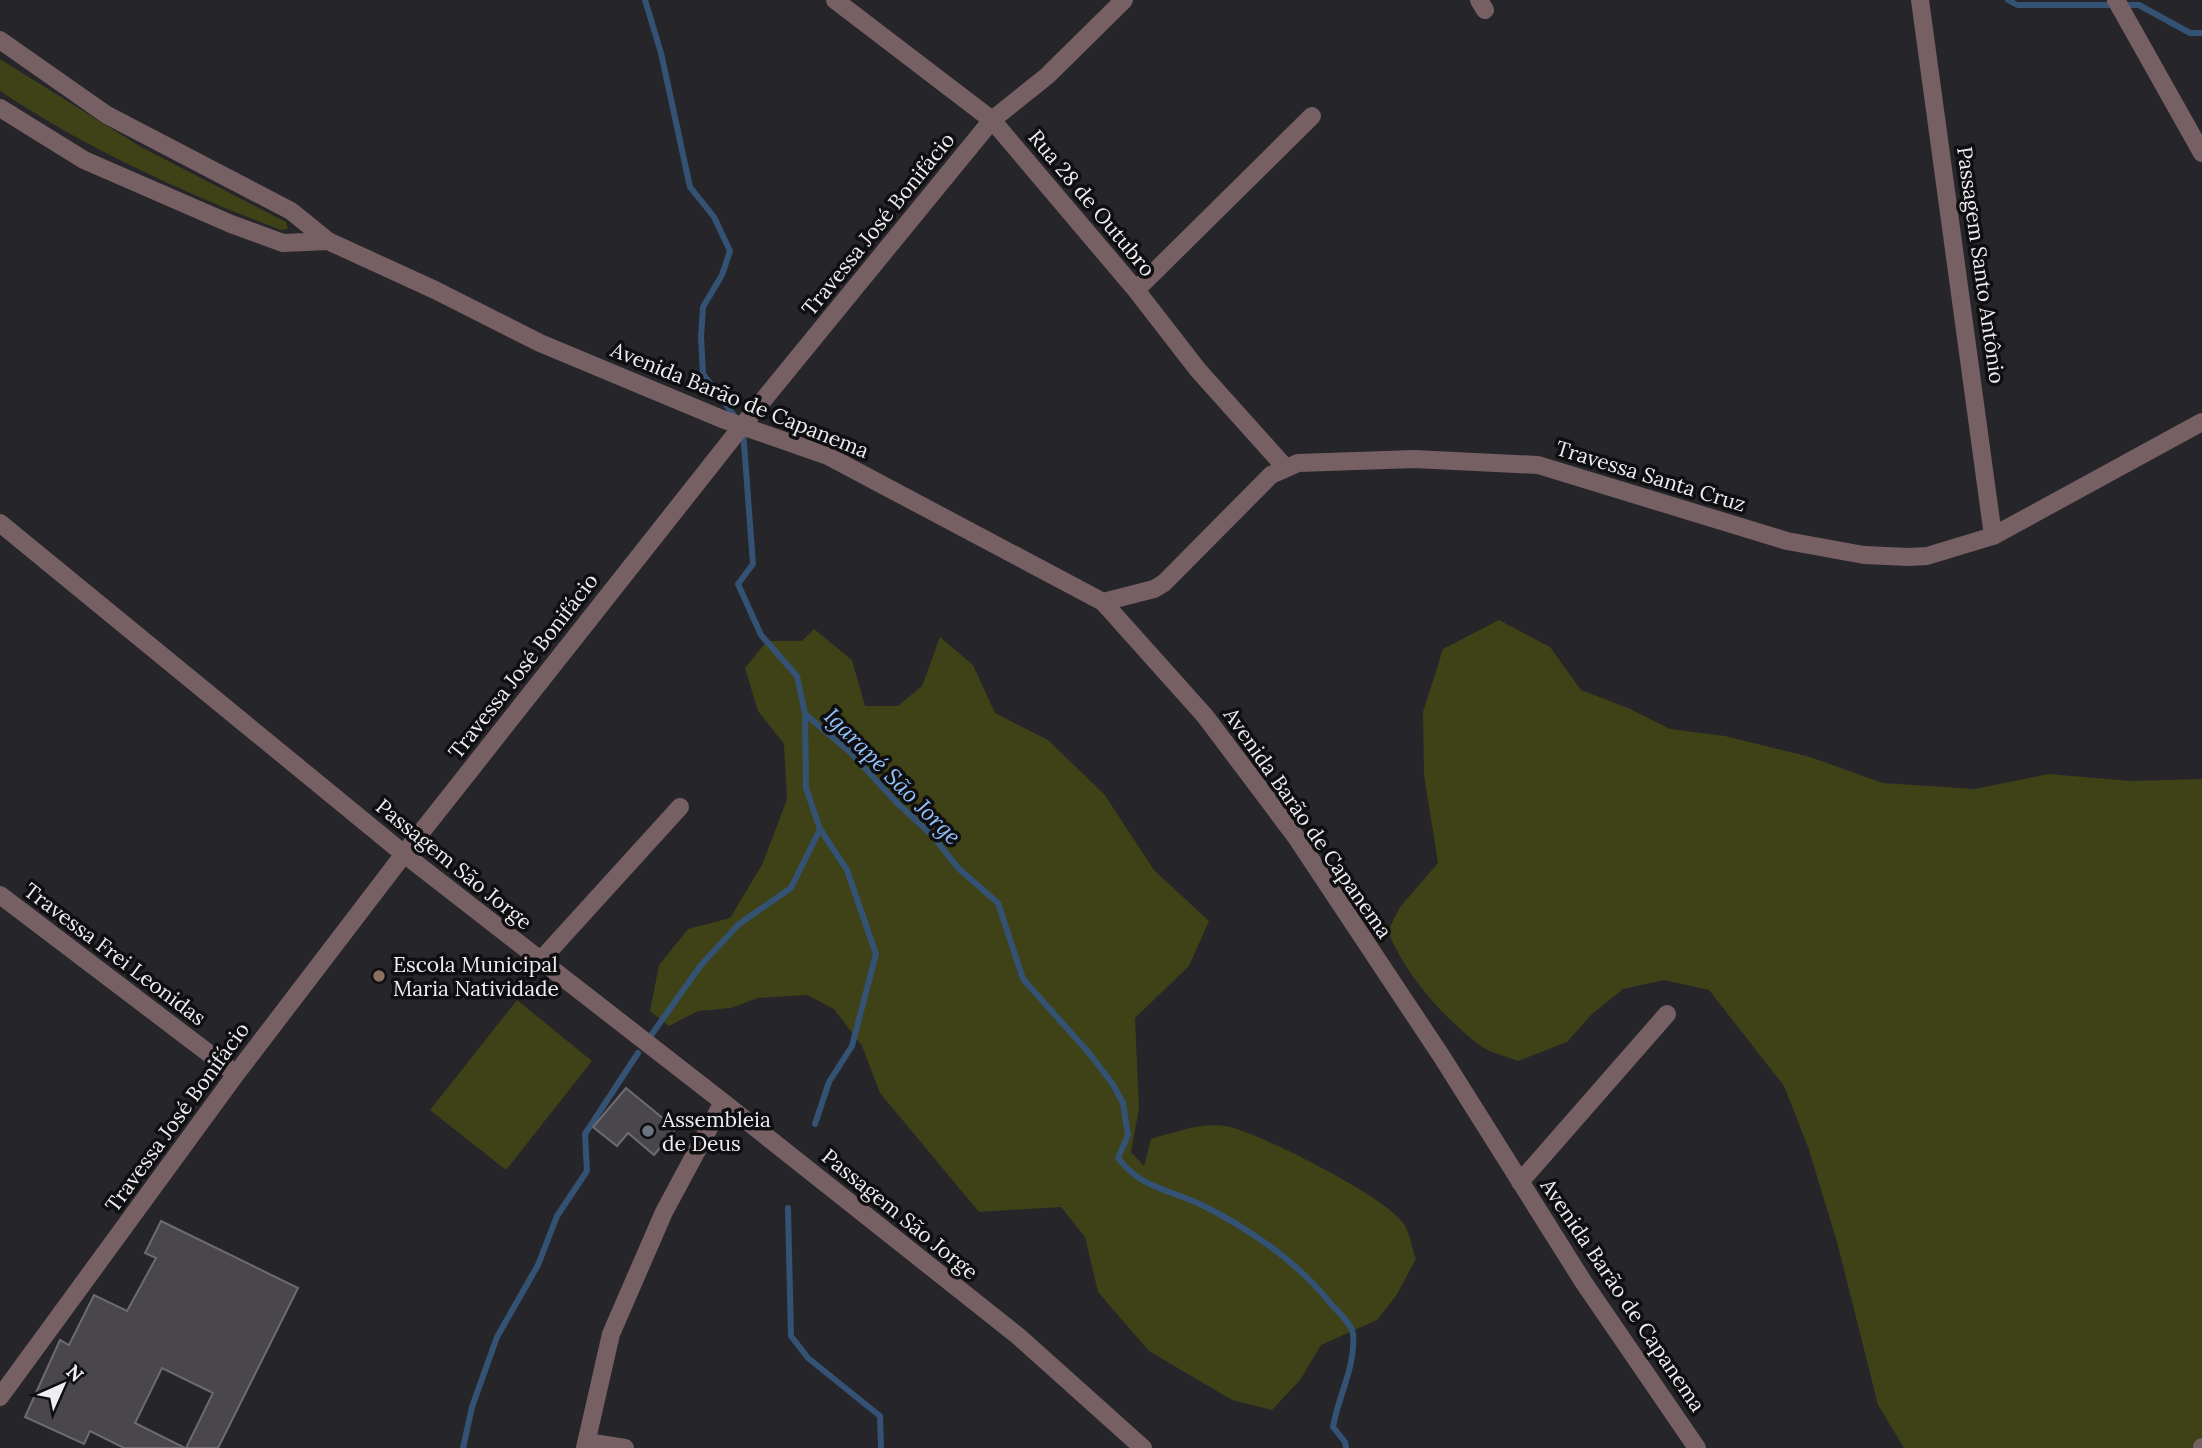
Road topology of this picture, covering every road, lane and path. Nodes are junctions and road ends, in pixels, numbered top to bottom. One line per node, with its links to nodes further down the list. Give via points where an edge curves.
1 (835, 0): 8 (street, Rua 28 de Outubro)
2 (1124, 0): 8 (street, Travessa José Bonifácio, via 1047,76)
3 (1920, 0): 16 (street, Passagem Santo Antônio)
4 (2116, 0): 9 (street)
5 (0, 40): 10 (street, Avenida Barão de Capanema, via 107,115 291,211)
6 (0, 108): 10 (street, Avenida Barão de Capanema, via 83,160 230,225 283,243)
7 (1312, 116): 11 (street)
8 (992, 120): 11 (street, Rua 28 de Outubro); 13 (street, Travessa José Bonifácio)
9 (2202, 153)
10 (328, 241): 13 (street, Avenida Barão de Capanema, via 540,343)
11 (1136, 290): 14 (street, Rua 28 de Outubro, via 1198,370)
12 (2202, 422): 16 (street, Travessa Santa Cruz)
13 (742, 426): 17 (street, Avenida Barão de Capanema, via 828,456); 19 (street, Travessa José Bonifácio)
14 (1285, 467): 16 (street, Travessa Santa Cruz, via 1414,459 1529,464 1787,541 1864,555 1927,556); 17 (street, Travessa Santa Cruz, via 1262,483 1173,576 1154,589)
15 (0, 523): 19 (street, Passagem São Jorge)
16 (1993, 536)
17 (1103, 602): 25 (street, Avenida Barão de Capanema, via 1205,716 1296,836)
18 (680, 807): 21 (street)
19 (404, 854): 21 (street, Passagem São Jorge); 23 (street, Travessa José Bonifácio)
20 (0, 895): 23 (street, Travessa Frei Leonidas)
21 (540, 961): 24 (street, Passagem São Jorge)
22 (1667, 1014): 25 (street)
23 (236, 1074): 26 (street, Travessa José Bonifácio)
24 (723, 1102): 27 (street, via 664,1212 611,1334); 29 (street, Passagem São Jorge, via 1018,1336)
25 (1520, 1182): 30 (street, Avenida Barão de Capanema)
26 (0, 1397)
27 (586, 1445): 28 (street)
28 (625, 1448)
29 (1143, 1448)
30 (1697, 1448)

